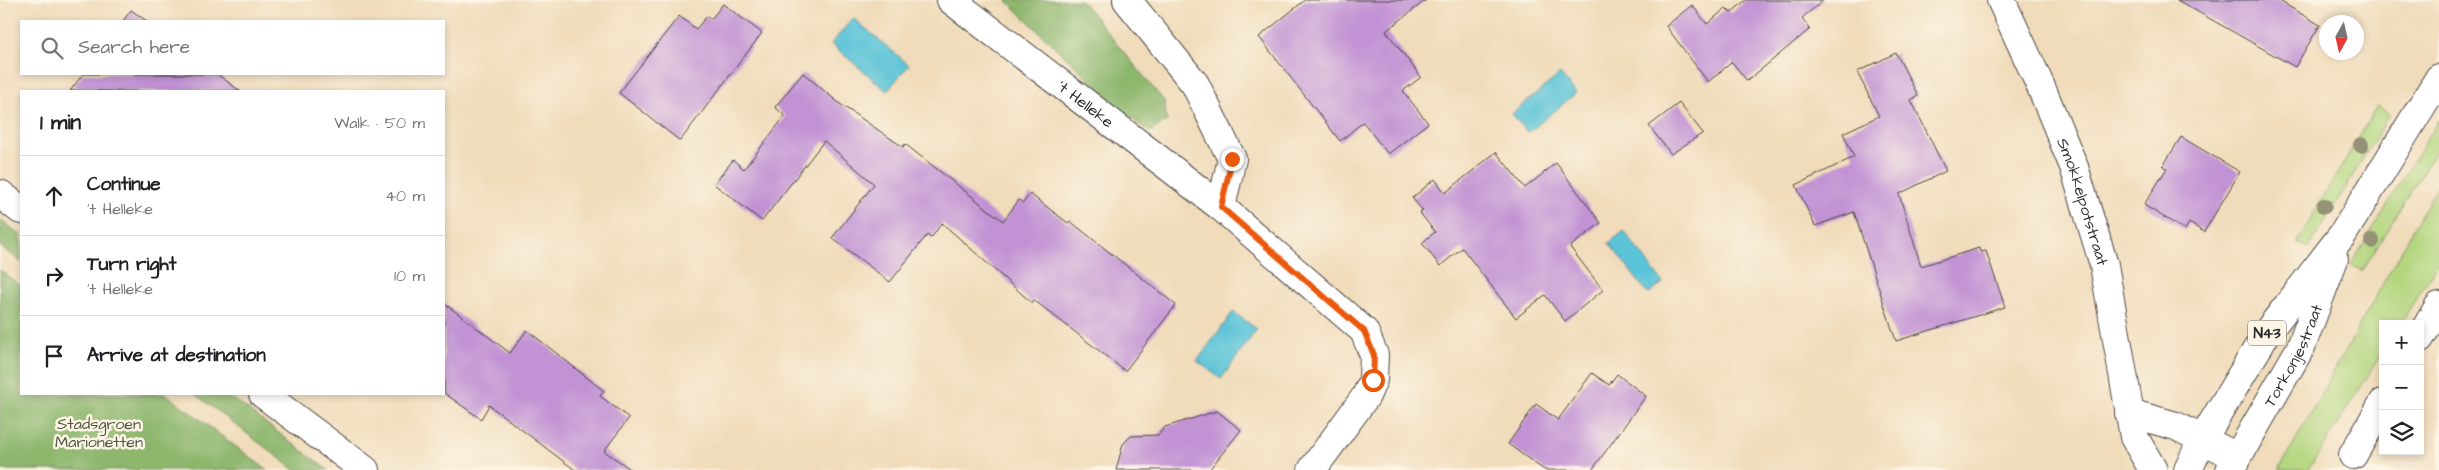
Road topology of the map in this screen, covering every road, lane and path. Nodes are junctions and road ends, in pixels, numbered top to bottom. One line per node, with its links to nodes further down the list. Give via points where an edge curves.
1 (951, 0): 6 (street, 't Helleke)
2 (1127, 0): 6 (street, via 1195,84 1232,159)
3 (2001, 0): 13 (street, Smokkelpotstraat, via 2074,167 2104,264)
4 (2439, 78): 8 (street, Torkonjestraat / N43)
5 (0, 194): 7 (street)
6 (1221, 207): 18 (street, 't Helleke, via 1364,331 1374,355 1373,380 1366,396)
7 (20, 209)
8 (2343, 234): 14 (street, Torkonjestraat / N43, via 2268,331); 16 (street, Torkonjestraat / N43, via 2301,347)
9 (2439, 306): 10 (street)
10 (2424, 331)
11 (264, 395): 17 (street)
12 (2379, 410): 15 (street)
13 (2129, 413): 14 (street, via 2176,426); 19 (street, Smokkelpotstraat, via 2136,442)
14 (2202, 440): 16 (street); 20 (street, Torkonjestraat / N43)
15 (2353, 455)
16 (2234, 463)
17 (366, 470)
18 (1312, 470)
19 (2153, 470)
20 (2188, 470)

